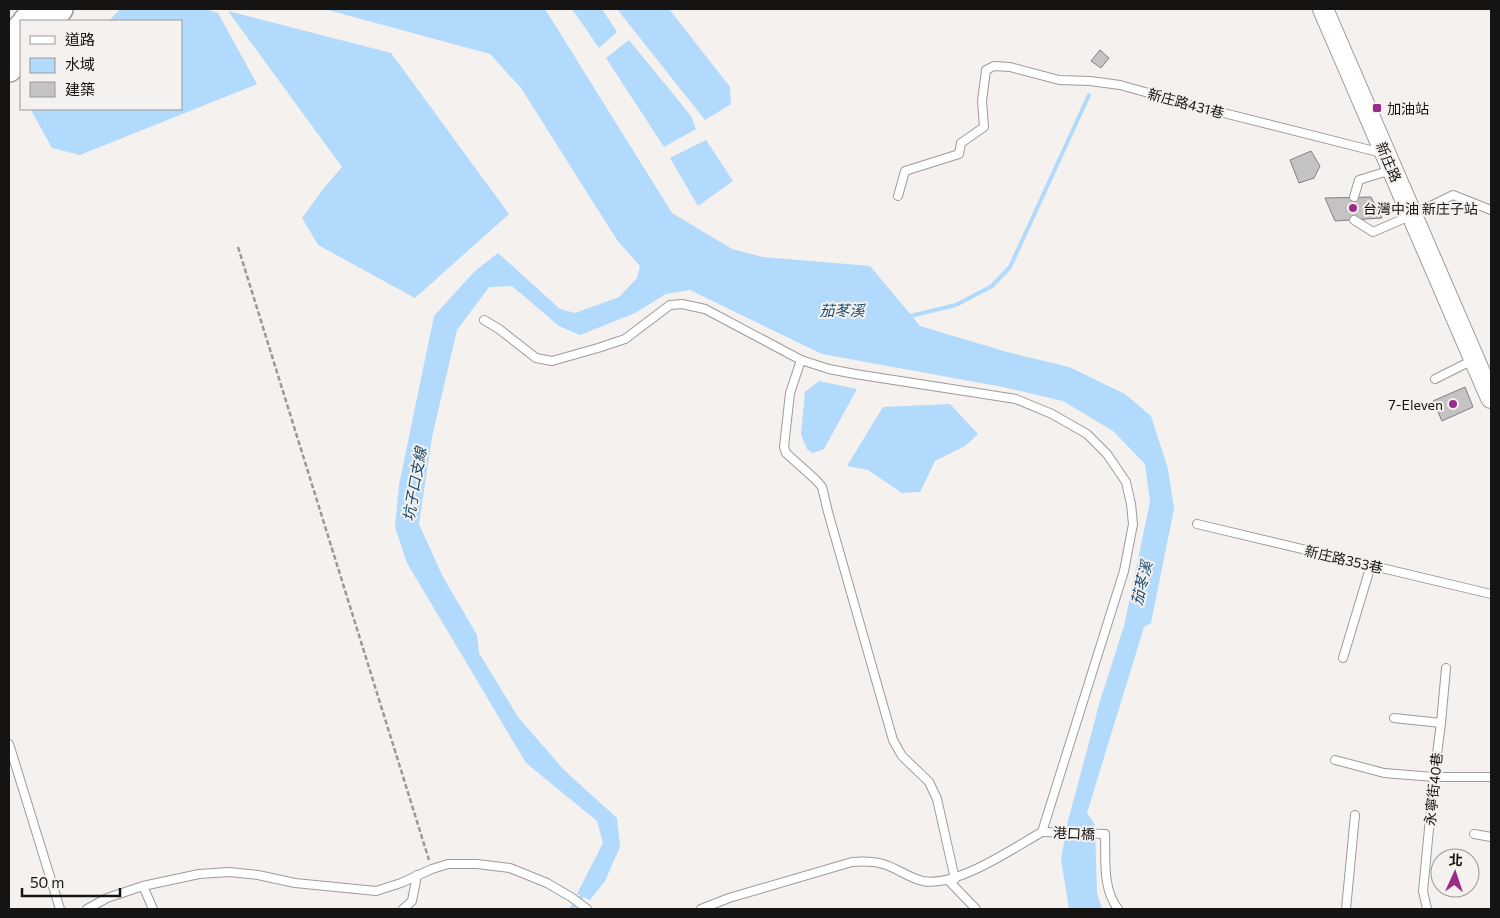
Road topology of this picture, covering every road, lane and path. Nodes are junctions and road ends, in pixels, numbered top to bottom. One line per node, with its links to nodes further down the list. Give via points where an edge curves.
1 (37, 9): 4 (main road)
2 (60, 9): 5 (main road)
3 (1323, 9): 10 (street, 新庄路)
4 (27, 20)
5 (51, 20)
6 (20, 28): 7 (main road)
7 (9, 42)
8 (20, 56): 9 (main road)
9 (9, 69)
10 (1389, 161): 11 (lane, 新庄路431巷, via 1120,85 1058,80 994,66 986,70 982,101 984,127 961,143 959,154 905,171); 12 (lane, via 1358,180); 14 (street, 新庄路)
11 (898, 196)
12 (1354, 197)
13 (1491, 210): 14 (lane, via 1453,195)
14 (1412, 216): 15 (lane, via 1372,232); 18 (street, 新庄路)
15 (1354, 220)
16 (238, 246): 37 (path)
17 (484, 320): 19 (lane, via 536,358 552,361 625,339 670,305 682,304 705,309)
18 (1474, 359): 20 (lane); 21 (street, 新庄路)
19 (801, 360): 34 (lane, via 855,374 1016,399 1087,434 1107,454 1126,482 1133,524 1124,571); 39 (lane, via 790,394 784,447 786,453 822,487 893,740 902,756 929,782 937,799)
20 (1435, 379)
21 (1491, 398)
22 (1197, 524): 23 (lane, 新庄路353巷)
23 (1371, 565): 24 (lane, 新庄路353巷); 25 (lane)
24 (1491, 594)
25 (1343, 658)
26 (1446, 668): 28 (lane, 永寧街40巷)
27 (1394, 718): 28 (lane)
28 (1441, 723): 31 (lane, 永寧街40巷)
29 (9, 744): 41 (lane)
30 (1335, 760): 31 (lane, via 1384,773)
31 (1434, 777): 32 (lane); 50 (lane, 永寧街40巷, via 1423,891)
32 (1491, 777)
33 (1355, 815): 49 (lane)
34 (1042, 832): 39 (lane, via 967,874); 48 (lane, 港口橋, via 1105,834 1107,889)
35 (1474, 834): 36 (lane)
36 (1491, 837)
37 (432, 869): 38 (lane); 45 (lane, via 448,864 510,868 547,883)
38 (417, 875): 40 (lane, via 376,891 229,872 200,874); 44 (lane, via 412,901)
39 (951, 879): 46 (lane, via 924,881 883,864 852,862); 47 (lane)
40 (143, 886): 42 (lane); 43 (lane)
41 (60, 909)
42 (86, 909)
43 (153, 909)
44 (402, 909)
45 (587, 909)
46 (701, 909)
47 (976, 909)
48 (1118, 909)
49 (1346, 909)
50 (1427, 909)

